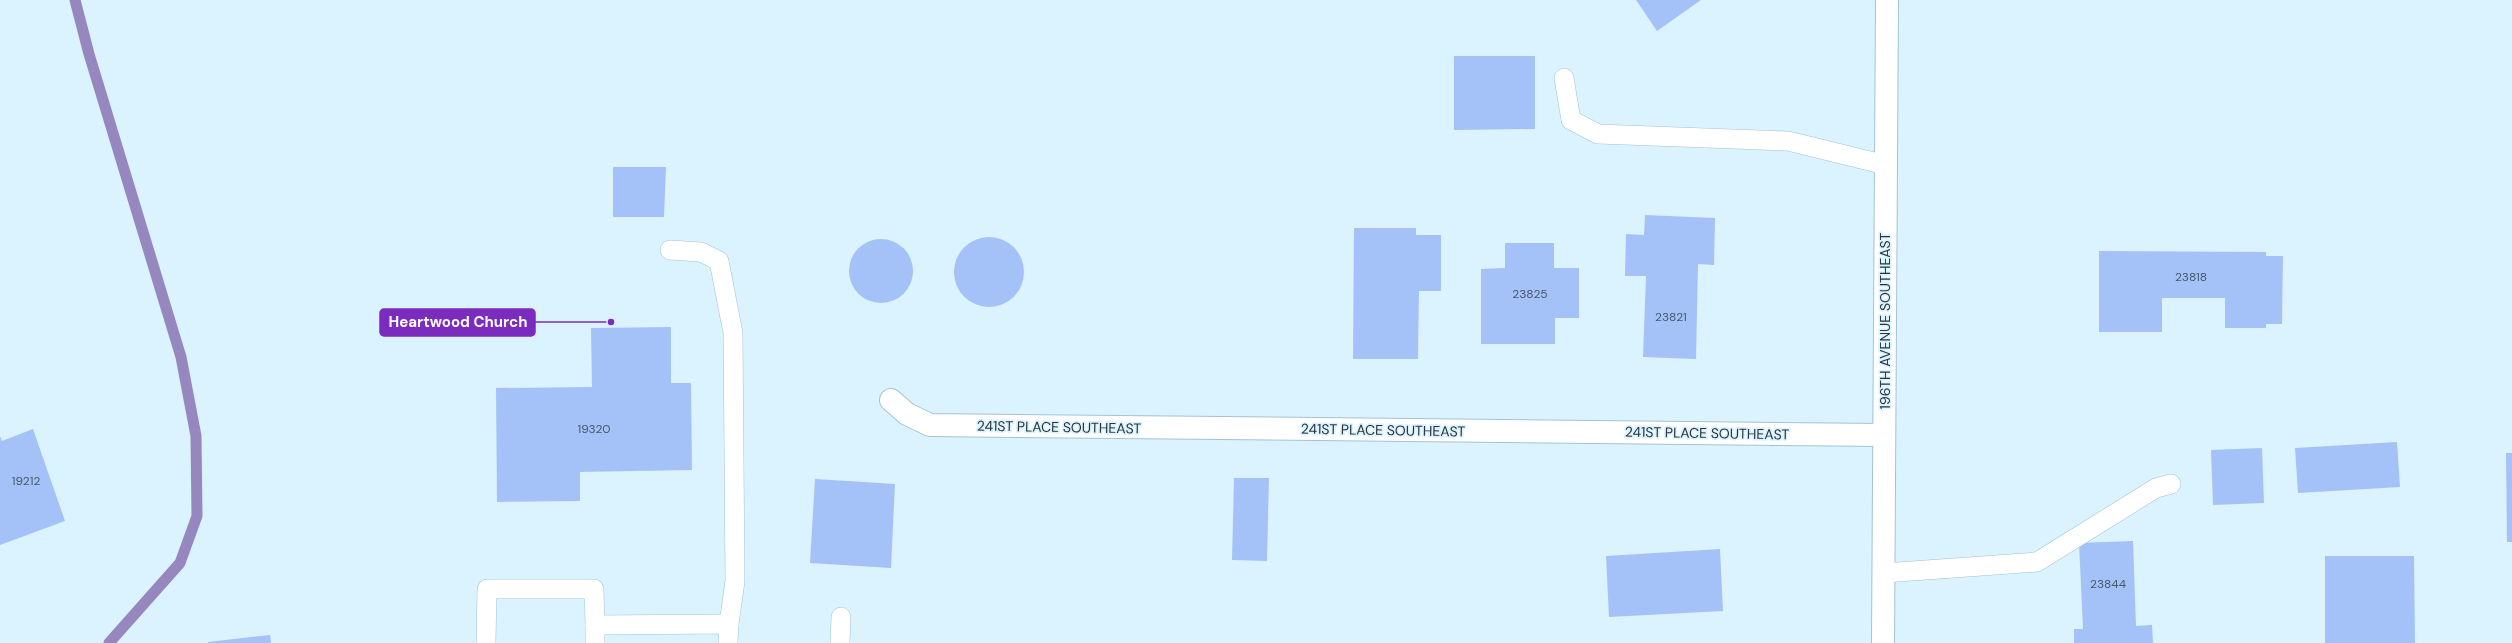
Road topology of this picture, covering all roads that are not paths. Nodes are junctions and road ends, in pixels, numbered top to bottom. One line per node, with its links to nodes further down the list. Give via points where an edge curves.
1 (1887, 0): 3 (street, 196TH AVENUE SOUTHEAST)
2 (1564, 78): 3 (lane, via 1571,120 1598,134 1788,141)
3 (1886, 166): 6 (street, 196TH AVENUE SOUTHEAST)
4 (670, 250): 10 (lane, via 701,252 719,261 733,333 735,581)
5 (891, 400): 6 (street, 241ST PLACE SOUTHEAST, via 907,414 930,425)
6 (1884, 435): 8 (street, 196TH AVENUE SOUTHEAST)
7 (2171, 484): 8 (lane, via 2156,488 2037,562)
8 (1884, 573): 15 (street, 196TH AVENUE SOUTHEAST)
9 (841, 617): 14 (lane)
10 (729, 624): 11 (lane); 13 (lane)
11 (595, 634): 12 (lane, via 594,589 487,589)
12 (486, 643)
13 (728, 643)
14 (840, 643)
15 (1883, 643)

